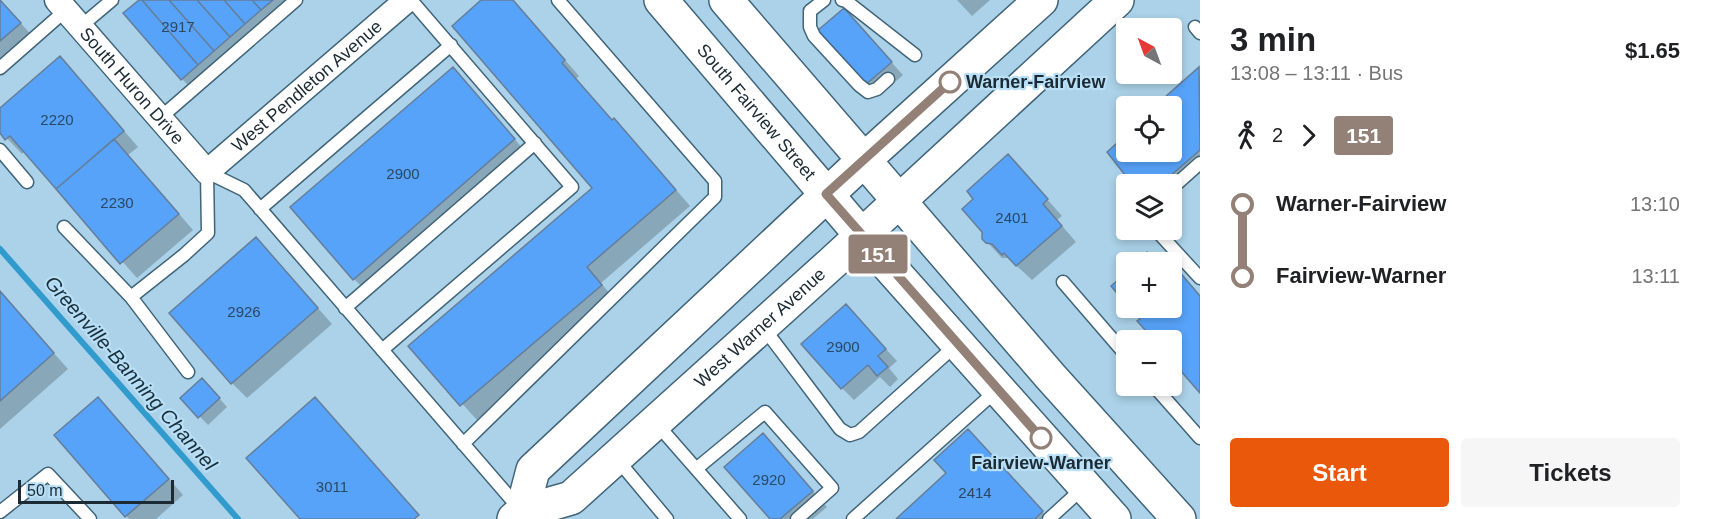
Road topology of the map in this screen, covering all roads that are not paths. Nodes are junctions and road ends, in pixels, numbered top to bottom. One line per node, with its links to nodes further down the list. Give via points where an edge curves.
1 (112, 0): 11 (lane)
2 (296, 0): 16 (lane)
3 (409, 0): 12 (lane); 21 (street, West Pendleton Avenue)
4 (558, 0): 43 (lane, via 715,181 716,197)
5 (661, 0): 24 (main road, South Fairview Street)
6 (726, 0): 19 (main road)
7 (824, 0): 15 (lane, via 810,11 814,36 868,92)
8 (842, 0): 13 (lane)
9 (1041, 0): 19 (main road)
10 (1117, 0): 25 (main road, West Warner Avenue)
11 (68, 12): 14 (lane); 16 (street, South Huron Drive)
12 (451, 45): 17 (lane); 26 (lane)
13 (915, 55)
14 (0, 68)
15 (888, 79)
16 (160, 118): 21 (street, South Huron Drive)
17 (535, 143): 33 (lane); 37 (lane, via 572,187)
18 (0, 150): 23 (lane)
19 (864, 160): 24 (main road); 25 (main road)
20 (1200, 163): 22 (lane)
21 (207, 171): 26 (lane, via 244,190); 32 (lane, via 208,233)
22 (1182, 179)
23 (27, 182)
24 (826, 194): 28 (main road, South Fairview Street); 48 (main road, via 533,470)
25 (898, 200): 28 (main road, West Warner Avenue); 56 (main road)
26 (260, 209): 33 (lane)
27 (64, 227): 32 (lane)
28 (862, 236): 34 (main road, West Warner Avenue); 35 (main road, South Fairview Street)
29 (1165, 240): 30 (lane)
30 (1200, 278)
31 (1063, 282): 36 (lane)
32 (131, 297): 38 (lane)
33 (345, 308): 37 (lane)
34 (762, 326): 35 (lane, via 840,429 850,435 860,432); 41 (main road, West Warner Avenue)
35 (957, 343): 39 (main road, South Fairview Street)
36 (1116, 343)
37 (382, 350): 43 (lane)
38 (188, 372)
39 (998, 389): 46 (main road, South Fairview Street); 53 (lane)
40 (1163, 396): 42 (lane)
41 (655, 423): 44 (main road, West Warner Avenue); 45 (lane)
42 (1200, 438)
43 (463, 444): 48 (lane)
44 (615, 458): 48 (main road, West Warner Avenue, via 571,498); 50 (lane)
45 (696, 469): 51 (lane); 52 (lane, via 765,412 832,488)
46 (1085, 486): 54 (lane); 55 (main road, South Fairview Street)
47 (0, 513): 49 (lane, via 48,474)
48 (518, 515)
49 (90, 519)
50 (667, 519)
51 (740, 519)
52 (797, 519)
53 (853, 519)
54 (1049, 519)
55 (1114, 519)
56 (1179, 519)

